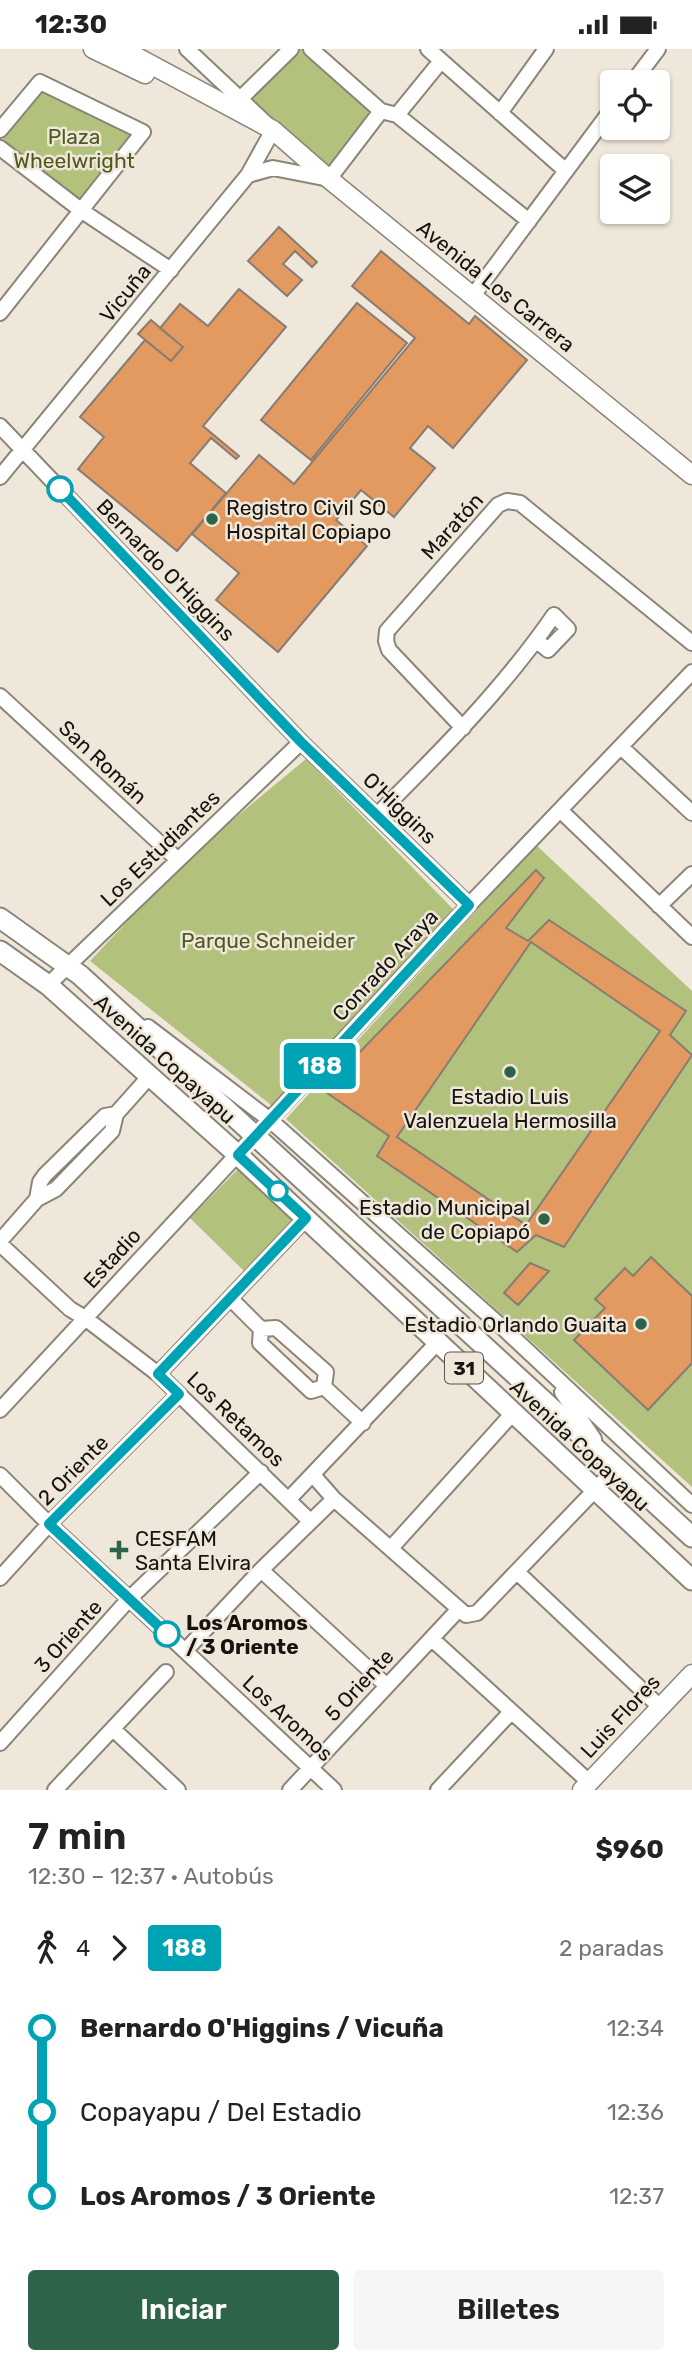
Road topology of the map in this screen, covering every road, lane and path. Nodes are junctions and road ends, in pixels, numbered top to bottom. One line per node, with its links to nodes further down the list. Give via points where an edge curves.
1 (93, 49): 17 (main road)
2 (122, 49): 17 (main road)
3 (187, 49): 11 (street)
4 (291, 49): 11 (street)
5 (311, 49): 12 (street)
6 (428, 49): 9 (street)
7 (546, 49): 13 (street)
8 (658, 49): 10 (street)
9 (441, 61): 13 (street); 14 (street)
10 (642, 70)
11 (239, 100): 17 (street)
12 (382, 111): 14 (street); 21 (street)
13 (500, 113): 19 (street)
14 (397, 115): 23 (street)
15 (600, 125): 19 (street)
16 (0, 130): 22 (street, via 40,82 143,132)
17 (273, 130): 20 (street, Vicuña); 21 (main road, Avenida Los Carrera)
18 (0, 148): 22 (street)
19 (566, 171): 23 (street)
20 (248, 175): 21 (street, via 273,167); 24 (street, Vicuña)
21 (329, 179): 25 (main road, Avenida Los Carrera)
22 (82, 211): 24 (street); 26 (street)
23 (529, 221): 25 (street)
24 (171, 270): 28 (street, Vicuña)
25 (472, 297): 29 (main road, Avenida Los Carrera)
26 (0, 313)
27 (0, 426): 28 (street, Bernardo O'Higgins)
28 (22, 450): 30 (street, Vicuña); 36 (street, Bernardo O'Higgins)
29 (692, 475)
30 (0, 477)
31 (537, 641): 35 (street)
32 (692, 643): 35 (street, Maratón, via 520,503 504,502 387,631 389,650)
33 (692, 673): 37 (street, Conrado Araya)
34 (0, 696): 41 (street, San Román)
35 (463, 728): 40 (street)
36 (301, 742): 40 (street, O'Higgins); 41 (street, Los Estudiantes)
37 (621, 747): 38 (street, Conrado Araya); 39 (street)
38 (560, 810): 43 (street, Conrado Araya); 44 (street)
39 (692, 813)
40 (377, 815): 43 (street, O'Higgins)
41 (178, 860): 48 (street, Los Estudiantes)
42 (692, 874): 44 (street)
43 (469, 905): 51 (street, Conrado Araya)
44 (659, 906): 46 (street)
45 (0, 918): 48 (highway, Avenida Copayapu / 31)
46 (692, 937)
47 (0, 951): 49 (highway, Avenida Copayapu / 31)
48 (74, 970): 49 (street, Los Estudiantes); 51 (street, Avenida Copayapu); 52 (highway, Avenida Copayapu / 31)
49 (48, 985): 50 (highway, Avenida Copayapu / 31)
50 (149, 1077): 53 (highway, Avenida Copayapu / 31); 55 (street, via 116,1114 112,1131 56,1189 37,1199)
51 (270, 1120): 52 (street, Conrado Araya); 60 (street, Avenida Copayapu)
52 (256, 1136): 53 (street, Estadio); 67 (highway, Avenida Copayapu / 31)
53 (238, 1155): 54 (highway, Avenida Copayapu / 31); 57 (street, Estadio)
54 (306, 1218): 56 (street); 59 (highway, Avenida Copayapu / 31)
55 (0, 1243): 57 (street, Los Retamos)
56 (231, 1299): 58 (street); 61 (street)
57 (85, 1318): 61 (street, Los Retamos); 64 (street, Estadio)
58 (261, 1329): 62 (street, via 276,1328 326,1372); 62 (street, via 260,1343 311,1391)
59 (437, 1343): 65 (highway, Avenida Copayapu / 31); 66 (street)
60 (550, 1373): 67 (street, Avenida Copayapu); 74 (street, Avenida Copayapu)
61 (158, 1374): 63 (street, Los Retamos)
62 (324, 1387): 66 (street)
63 (179, 1394): 68 (street, Los Retamos); 76 (street, 2 Oriente)
64 (3, 1402)
65 (513, 1413): 71 (highway, Avenida Copayapu / 31); 78 (street)
66 (363, 1423): 70 (street)
67 (611, 1463): 71 (street, 5 Oriente); 77 (highway, Avenida Copayapu / 31)
68 (261, 1472): 72 (street, Los Retamos); 83 (street, 3 Oriente)
69 (0, 1475): 76 (street, Los Aromos)
70 (313, 1475): 72 (street); 73 (street, Los Retamos)
71 (594, 1490): 80 (street, 5 Oriente); 82 (highway, Avenida Copayapu / 31)
72 (289, 1499): 75 (street, Los Retamos)
73 (334, 1499): 75 (street); 78 (street, Los Retamos)
74 (692, 1505)
75 (310, 1521): 79 (street)
76 (49, 1524): 81 (street, 2 Oriente); 83 (street, Los Aromos)
77 (692, 1537)
78 (391, 1548): 84 (street, Los Retamos)
79 (261, 1570): 86 (street); 89 (street)
80 (517, 1572): 84 (street, 5 Oriente, via 477,1613); 90 (street)
81 (0, 1579)
82 (692, 1580)
83 (129, 1599): 86 (street, Los Aromos); 93 (street, 3 Oriente)
84 (463, 1612): 85 (street, 5 Oriente)
85 (432, 1639): 89 (street, 5 Oriente); 91 (street)
86 (185, 1651): 94 (street, Los Aromos)
87 (166, 1672): 92 (street)
88 (692, 1674): 90 (main road, Luis Flores)
89 (387, 1686): 94 (street, 5 Oriente)
90 (660, 1707): 95 (main road, Luis Flores)
91 (511, 1712): 95 (street); 100 (street)
92 (113, 1729): 96 (street); 97 (street)
93 (0, 1743)
94 (310, 1768): 98 (street, 5 Oriente); 99 (street, Los Aromos)
95 (586, 1786)
96 (55, 1790)
97 (178, 1790)
98 (290, 1790)
99 (334, 1790)
100 (438, 1790)

